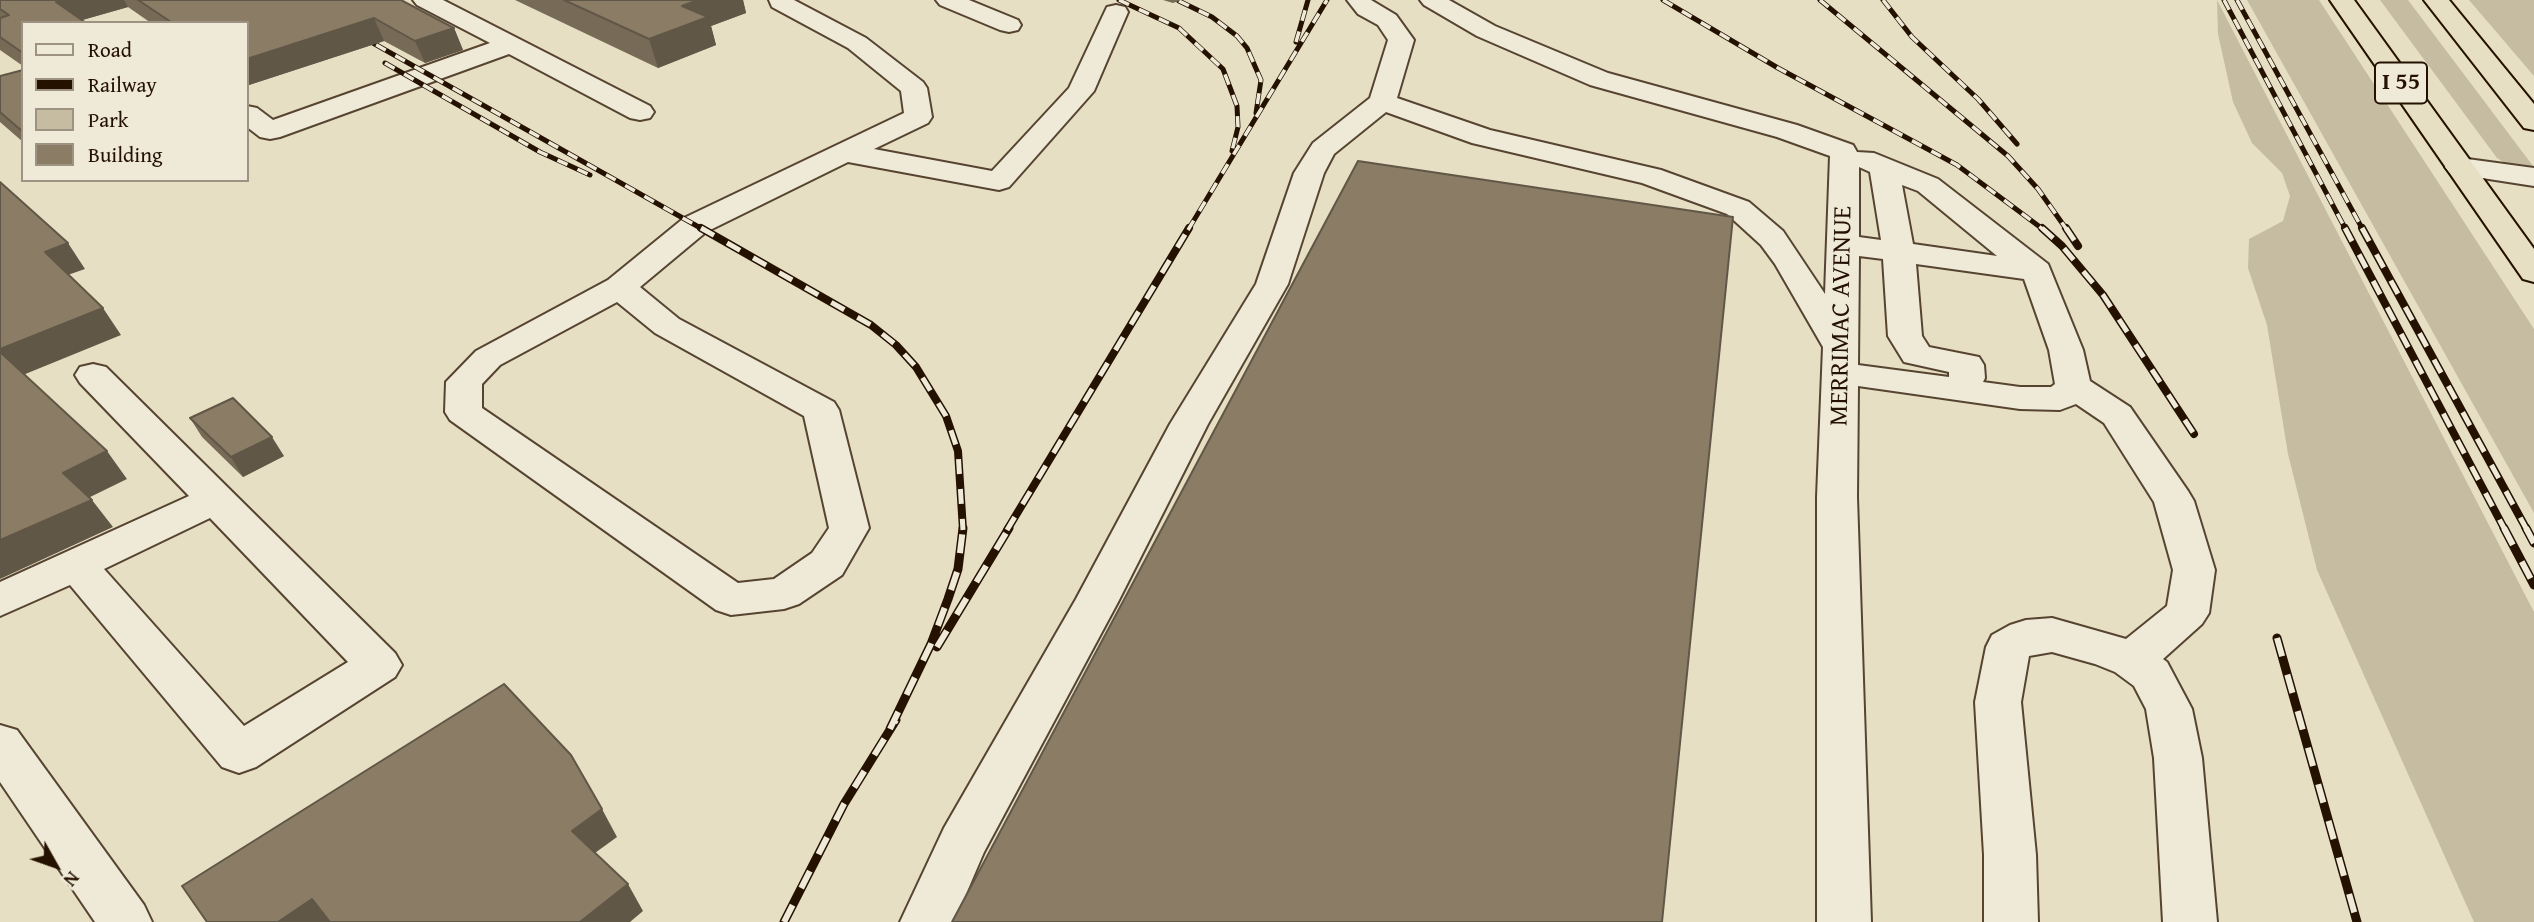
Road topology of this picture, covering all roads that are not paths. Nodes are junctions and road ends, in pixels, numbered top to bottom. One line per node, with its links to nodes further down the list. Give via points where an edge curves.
1 (425, 0): 10 (street)
2 (948, 0): 9 (street)
3 (1359, 0): 11 (street, via 1387,20 1401,40)
4 (1432, 0): 15 (street, via 1486,31 1599,79)
5 (2342, 0): 18 (highway, I 55)
6 (2436, 0): 14 (highway)
7 (785, 1): 16 (street, via 857,43 915,88 918,117)
8 (1116, 12): 16 (street, via 1081,91 999,181)
9 (1009, 25)
10 (505, 41): 12 (street); 13 (street, via 270,131)
11 (1382, 102): 25 (street, via 1482,137 1651,176 1738,208 1772,237 1784,254); 35 (street, via 1324,149 1309,173 1272,285 1189,424 962,844)
12 (640, 112)
13 (248, 115)
14 (2534, 122)
15 (1843, 151): 17 (street); 20 (street, MERRIMAC AVENUE)
16 (846, 153): 24 (street, via 695,225)
17 (1884, 167): 21 (street); 22 (street, via 1928,185)
18 (2460, 167): 19 (street); 23 (highway, I 55)
19 (2534, 177)
20 (1843, 244): 21 (street); 25 (street, MERRIMAC AVENUE)
21 (1899, 252): 22 (street); 28 (street, via 1905,335 1916,355 1966,365)
22 (2037, 271): 27 (street, via 2066,350)
23 (2534, 272)
24 (620, 287): 24 (street, via 488,358 464,383 463,412 731,599 784,593 827,564 849,528 821,410 667,326)
25 (1840, 360): 28 (street); 36 (street, MERRIMAC AVENUE, via 1837,496)
26 (93, 375): 29 (street)
27 (2073, 386): 28 (street, via 2060,398 2020,398); 32 (street, via 2117,415 2174,501 2194,570 2187,613)
28 (1969, 390)
29 (214, 500): 30 (street); 30 (street, via 379,665 239,753)
30 (76, 564): 31 (street)
31 (0, 600)
32 (2131, 660): 37 (street, via 2052,635 2025,637 2008,647 1998,702); 38 (street, via 2151,674 2169,709 2178,758)
33 (0, 744): 34 (street)
34 (120, 920)
35 (927, 922)
36 (1844, 922)
37 (2011, 922)
38 (2190, 922)

